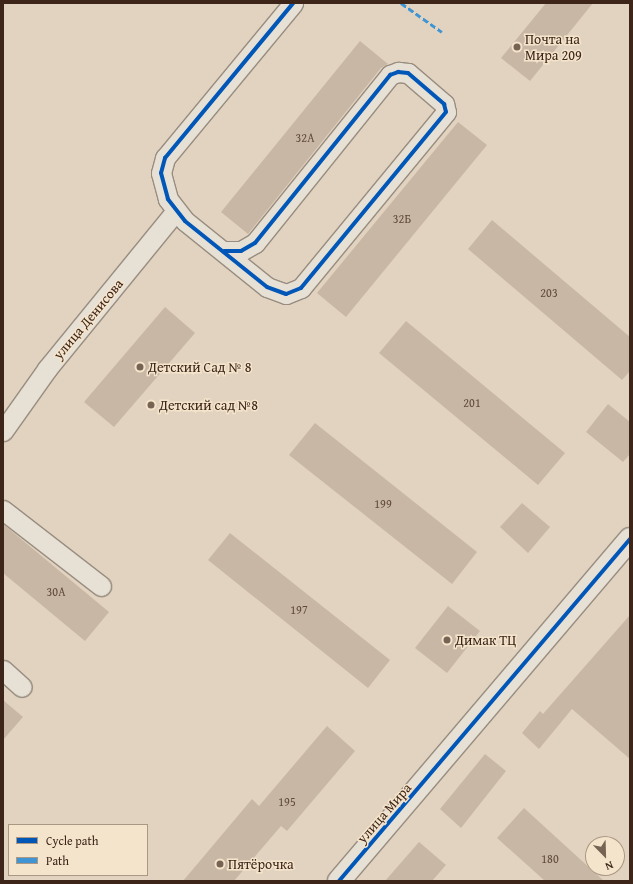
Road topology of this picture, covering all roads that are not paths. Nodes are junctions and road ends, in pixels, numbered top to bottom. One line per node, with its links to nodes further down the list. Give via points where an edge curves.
1 (293, 3): 2 (street, via 165,158 161,179)
2 (176, 211): 4 (street); 6 (street, улица Денисова, via 51,364)
3 (255, 243): 4 (street, via 240,251); 5 (street, via 250,258); 5 (street, via 389,76 398,72 408,73 444,104 446,109 443,118 301,288 286,294 277,292)
4 (224, 251): 5 (street)
5 (254, 276)
6 (3, 430)
7 (3, 510): 9 (street)
8 (630, 538): 12 (street, улица Мира)
9 (101, 586)
10 (3, 670): 11 (street)
11 (22, 687)
12 (339, 881)

